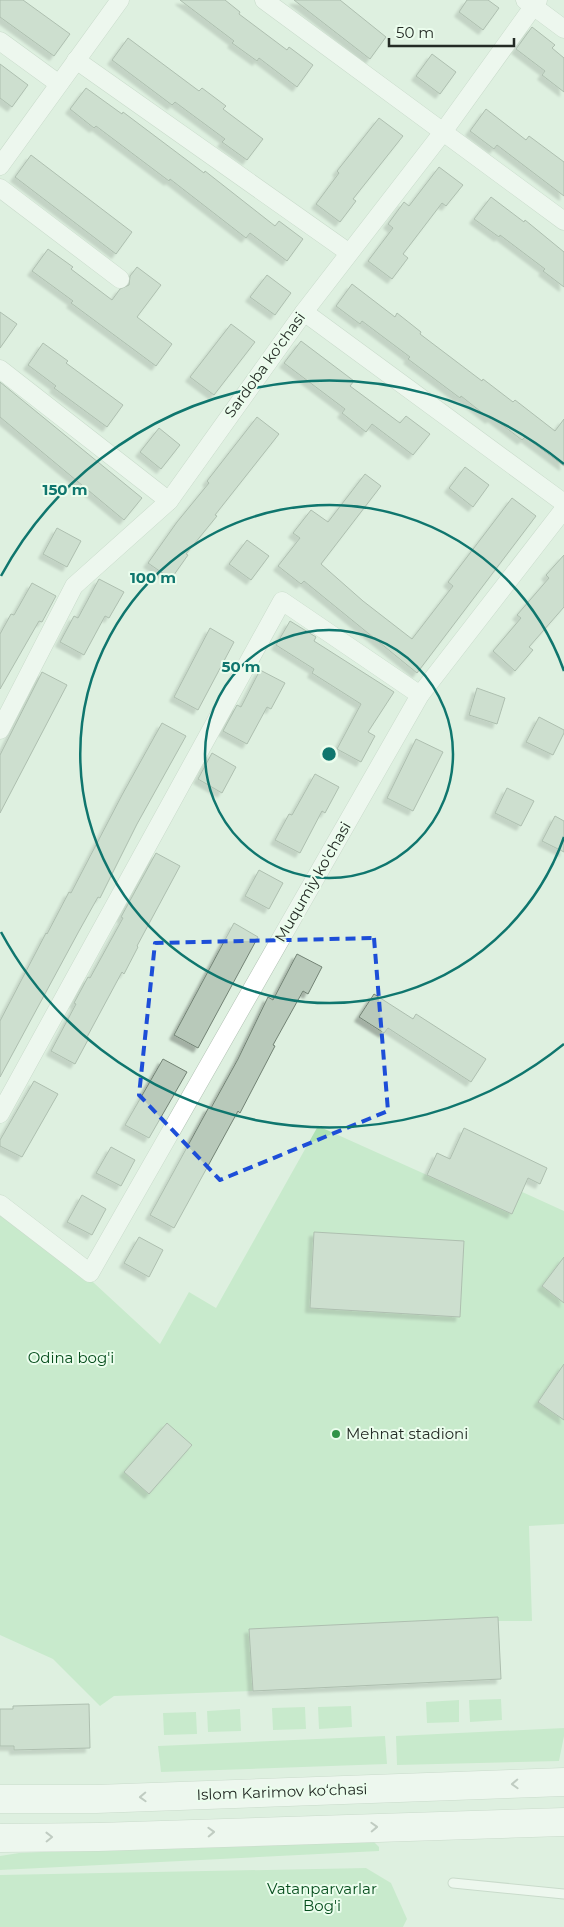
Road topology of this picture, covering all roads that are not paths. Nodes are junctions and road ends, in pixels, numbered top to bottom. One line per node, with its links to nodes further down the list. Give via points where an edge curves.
1 (120, 0): 6 (street)
2 (264, 0): 8 (street)
3 (532, 2): 4 (street); 8 (street, Sardoba ko'chasi)
4 (564, 29)
5 (0, 42): 7 (street)
6 (76, 60): 7 (street); 12 (street)
7 (59, 84): 9 (street)
8 (443, 132): 11 (street); 12 (street, Sardoba ko'chasi)
9 (0, 166)
10 (0, 188): 13 (street)
11 (564, 221)
12 (348, 252): 14 (street, Sardoba ko'chasi)
13 (120, 279)
14 (304, 312): 16 (street, Sardoba ko'chasi); 17 (street)
15 (0, 369): 16 (street)
16 (168, 501): 20 (street, Sardoba ko'chasi, via 74,586)
17 (564, 503)
18 (564, 509): 19 (street, Muqumiy ko'chasi)
19 (420, 695): 21 (street, via 282,601); 22 (street, Muqumiy ko'chasi, via 90,1273)
20 (0, 730)
21 (0, 1114)
22 (0, 1204)
23 (564, 1782): 24 (main road, Islom Karimov ko‘chasi, one-way to 24)
24 (180, 1796): 25 (main road, Islom Karimov ko‘chasi, one-way to 25); 27 (main road)
25 (0, 1799)
26 (564, 1822): 27 (main road, one-way to 26)
27 (180, 1834): 28 (main road, one-way to 27)
28 (0, 1838)
29 (452, 1883): 30 (lane)
30 (564, 1894)

